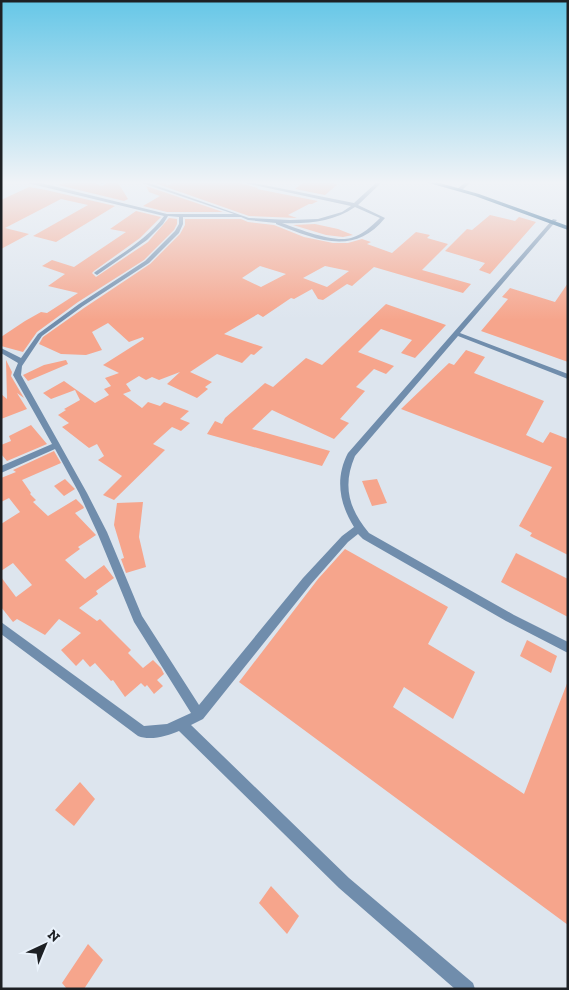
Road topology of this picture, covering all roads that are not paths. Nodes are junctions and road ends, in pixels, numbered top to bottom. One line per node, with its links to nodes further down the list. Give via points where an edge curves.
1 (158, 227): 6 (street)
2 (180, 227): 9 (street, via 159,251 40,335)
3 (293, 227): 4 (street, via 337,240 351,240)
4 (374, 227)
5 (548, 227): 7 (street)
6 (97, 273)
7 (457, 334): 10 (street); 13 (street, via 351,455 343,477 343,491)
8 (1, 350): 9 (street)
9 (22, 362): 11 (street, via 18,376)
10 (568, 377)
11 (57, 446): 12 (street); 16 (street, via 102,532 138,619)
12 (1, 470)
13 (358, 528): 15 (street, via 400,556); 16 (street, via 307,581)
14 (1, 627): 17 (street, via 142,732 160,731)
15 (568, 648)
16 (199, 715): 17 (street)
17 (181, 724): 18 (street, via 344,883)
18 (467, 989)

